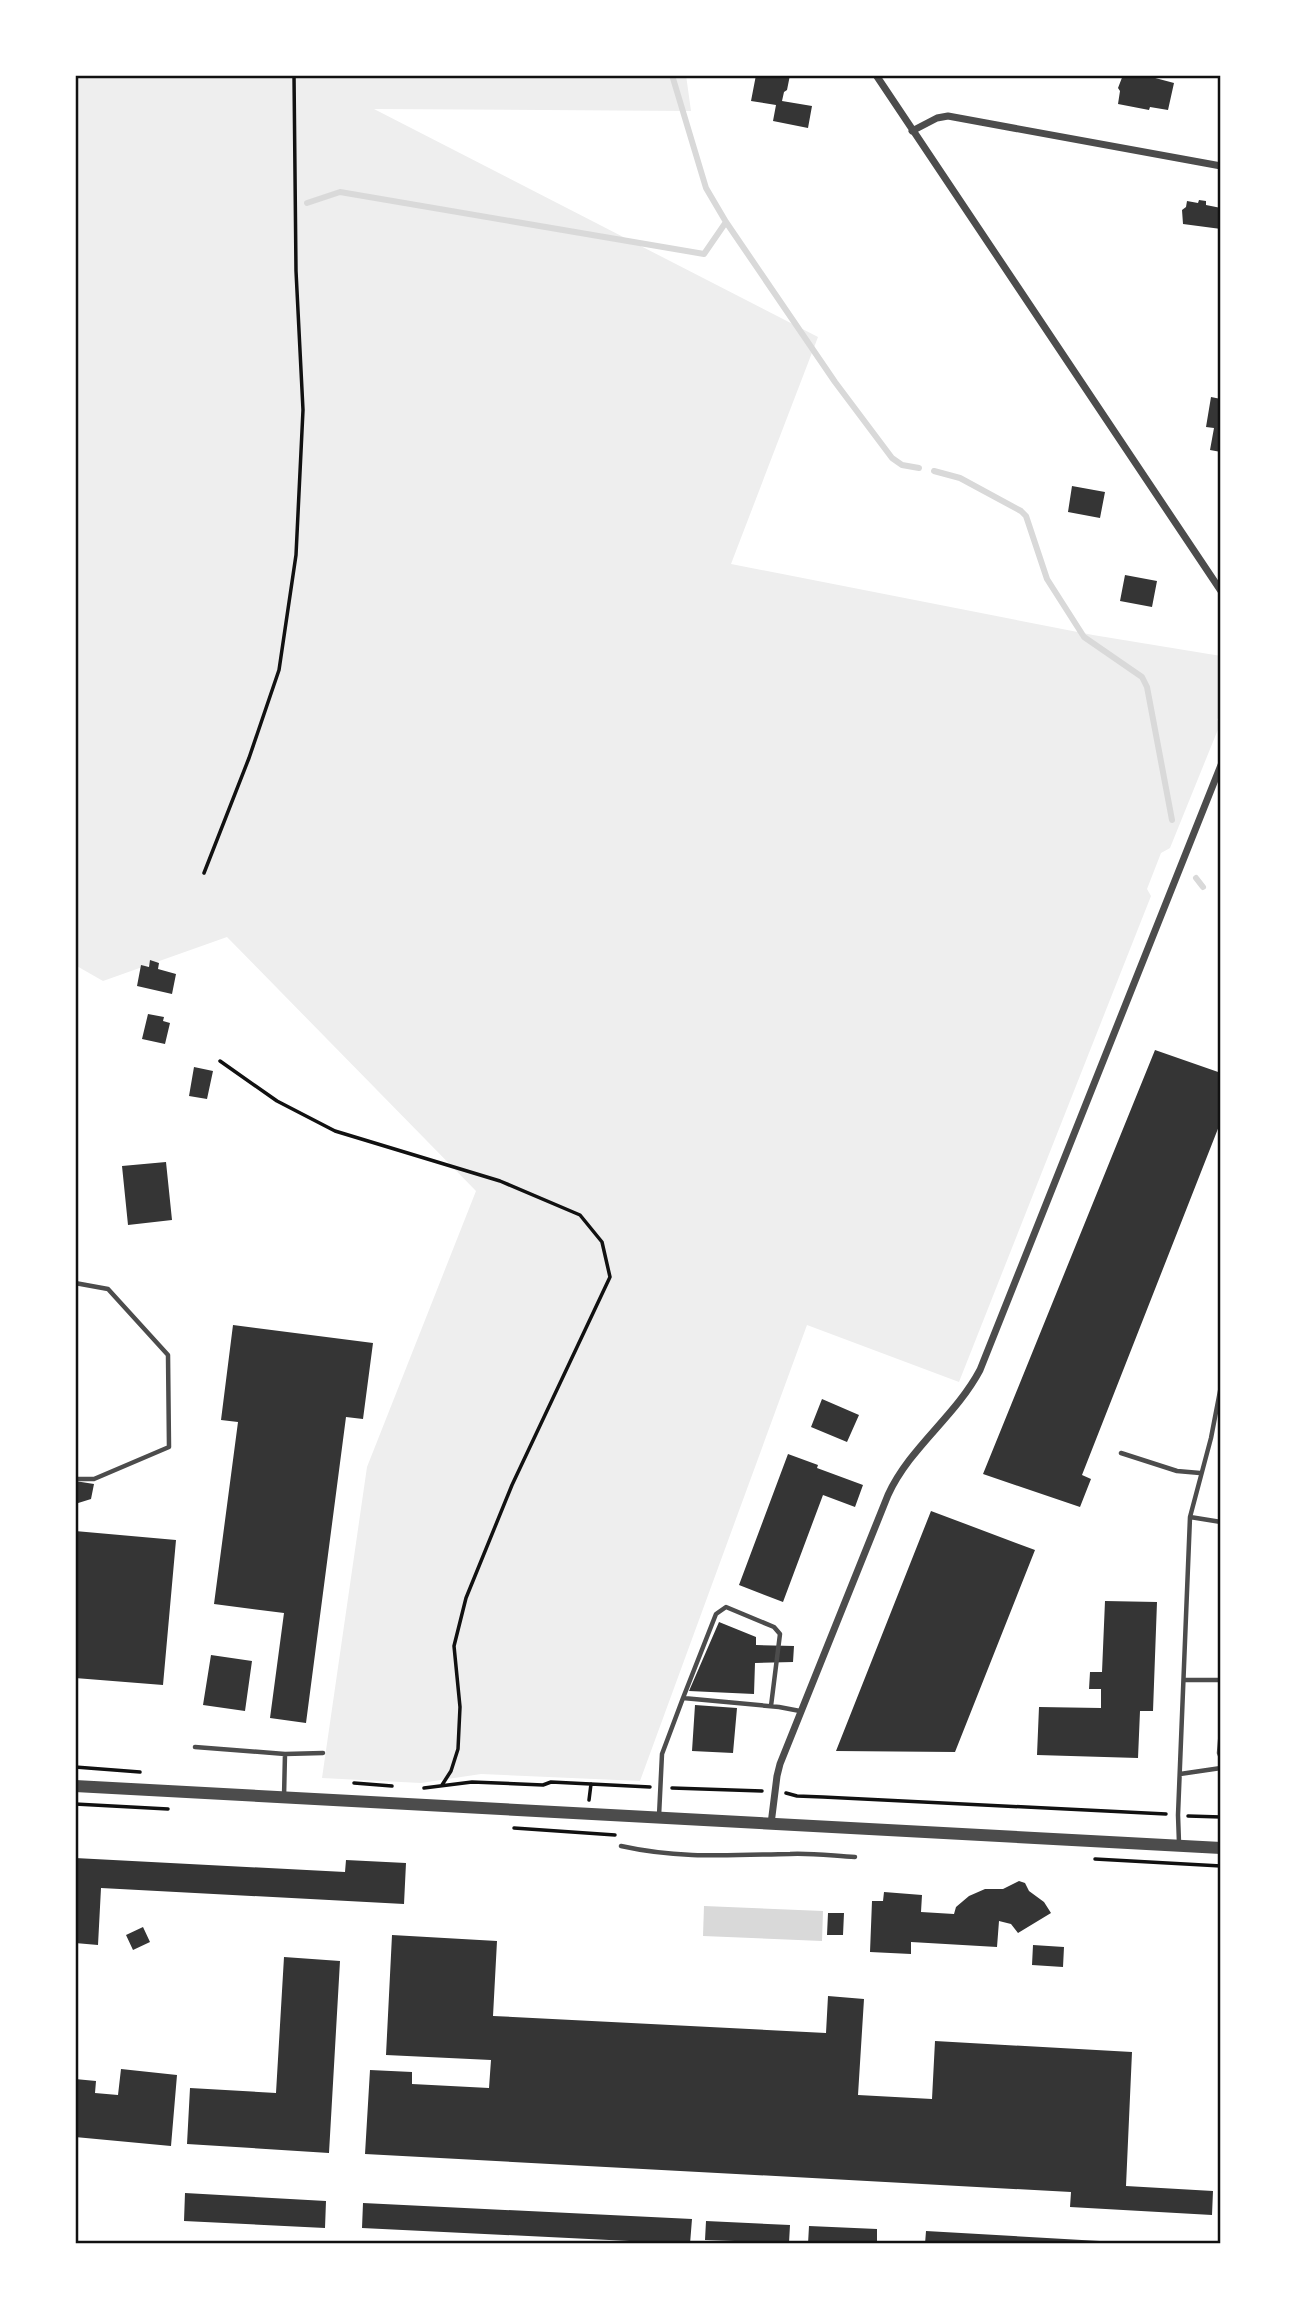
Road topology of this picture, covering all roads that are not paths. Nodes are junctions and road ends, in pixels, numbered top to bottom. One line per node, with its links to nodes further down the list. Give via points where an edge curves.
1 (876, 75): 2 (street)
2 (912, 131): 3 (street, via 948,116); 4 (street)
3 (1221, 166)
4 (1221, 590)
5 (1221, 765): 17 (street, via 992,1343 969,1389 893,1483)
6 (75, 1283): 10 (lane, via 108,1289 168,1355 169,1447 94,1479)
7 (1221, 1386): 9 (lane)
8 (1121, 1453): 9 (lane, via 1177,1471)
9 (1200, 1473): 11 (lane)
10 (75, 1479)
11 (1190, 1517): 12 (lane); 13 (lane)
12 (1221, 1522)
13 (1184, 1680): 14 (lane); 24 (lane)
14 (1221, 1680)
15 (683, 1698): 16 (lane); 16 (lane, via 716,1614 726,1607 774,1627 780,1634); 27 (lane, via 662,1754)
16 (771, 1706): 17 (lane)
17 (801, 1712): 28 (street, via 780,1764)
18 (1221, 1730): 22 (lane)
19 (195, 1746): 21 (lane)
20 (323, 1753): 21 (lane)
21 (285, 1754): 26 (lane)
22 (1221, 1758)
23 (1221, 1768): 24 (lane)
24 (1180, 1774): 30 (lane)
25 (75, 1786): 26 (street)
26 (285, 1798): 27 (street)
27 (659, 1818): 28 (street)
28 (771, 1824): 30 (street)
29 (621, 1846): 32 (lane, via 690,1856 793,1853)
30 (1179, 1846): 31 (street)
31 (1221, 1848)
32 (855, 1857)

